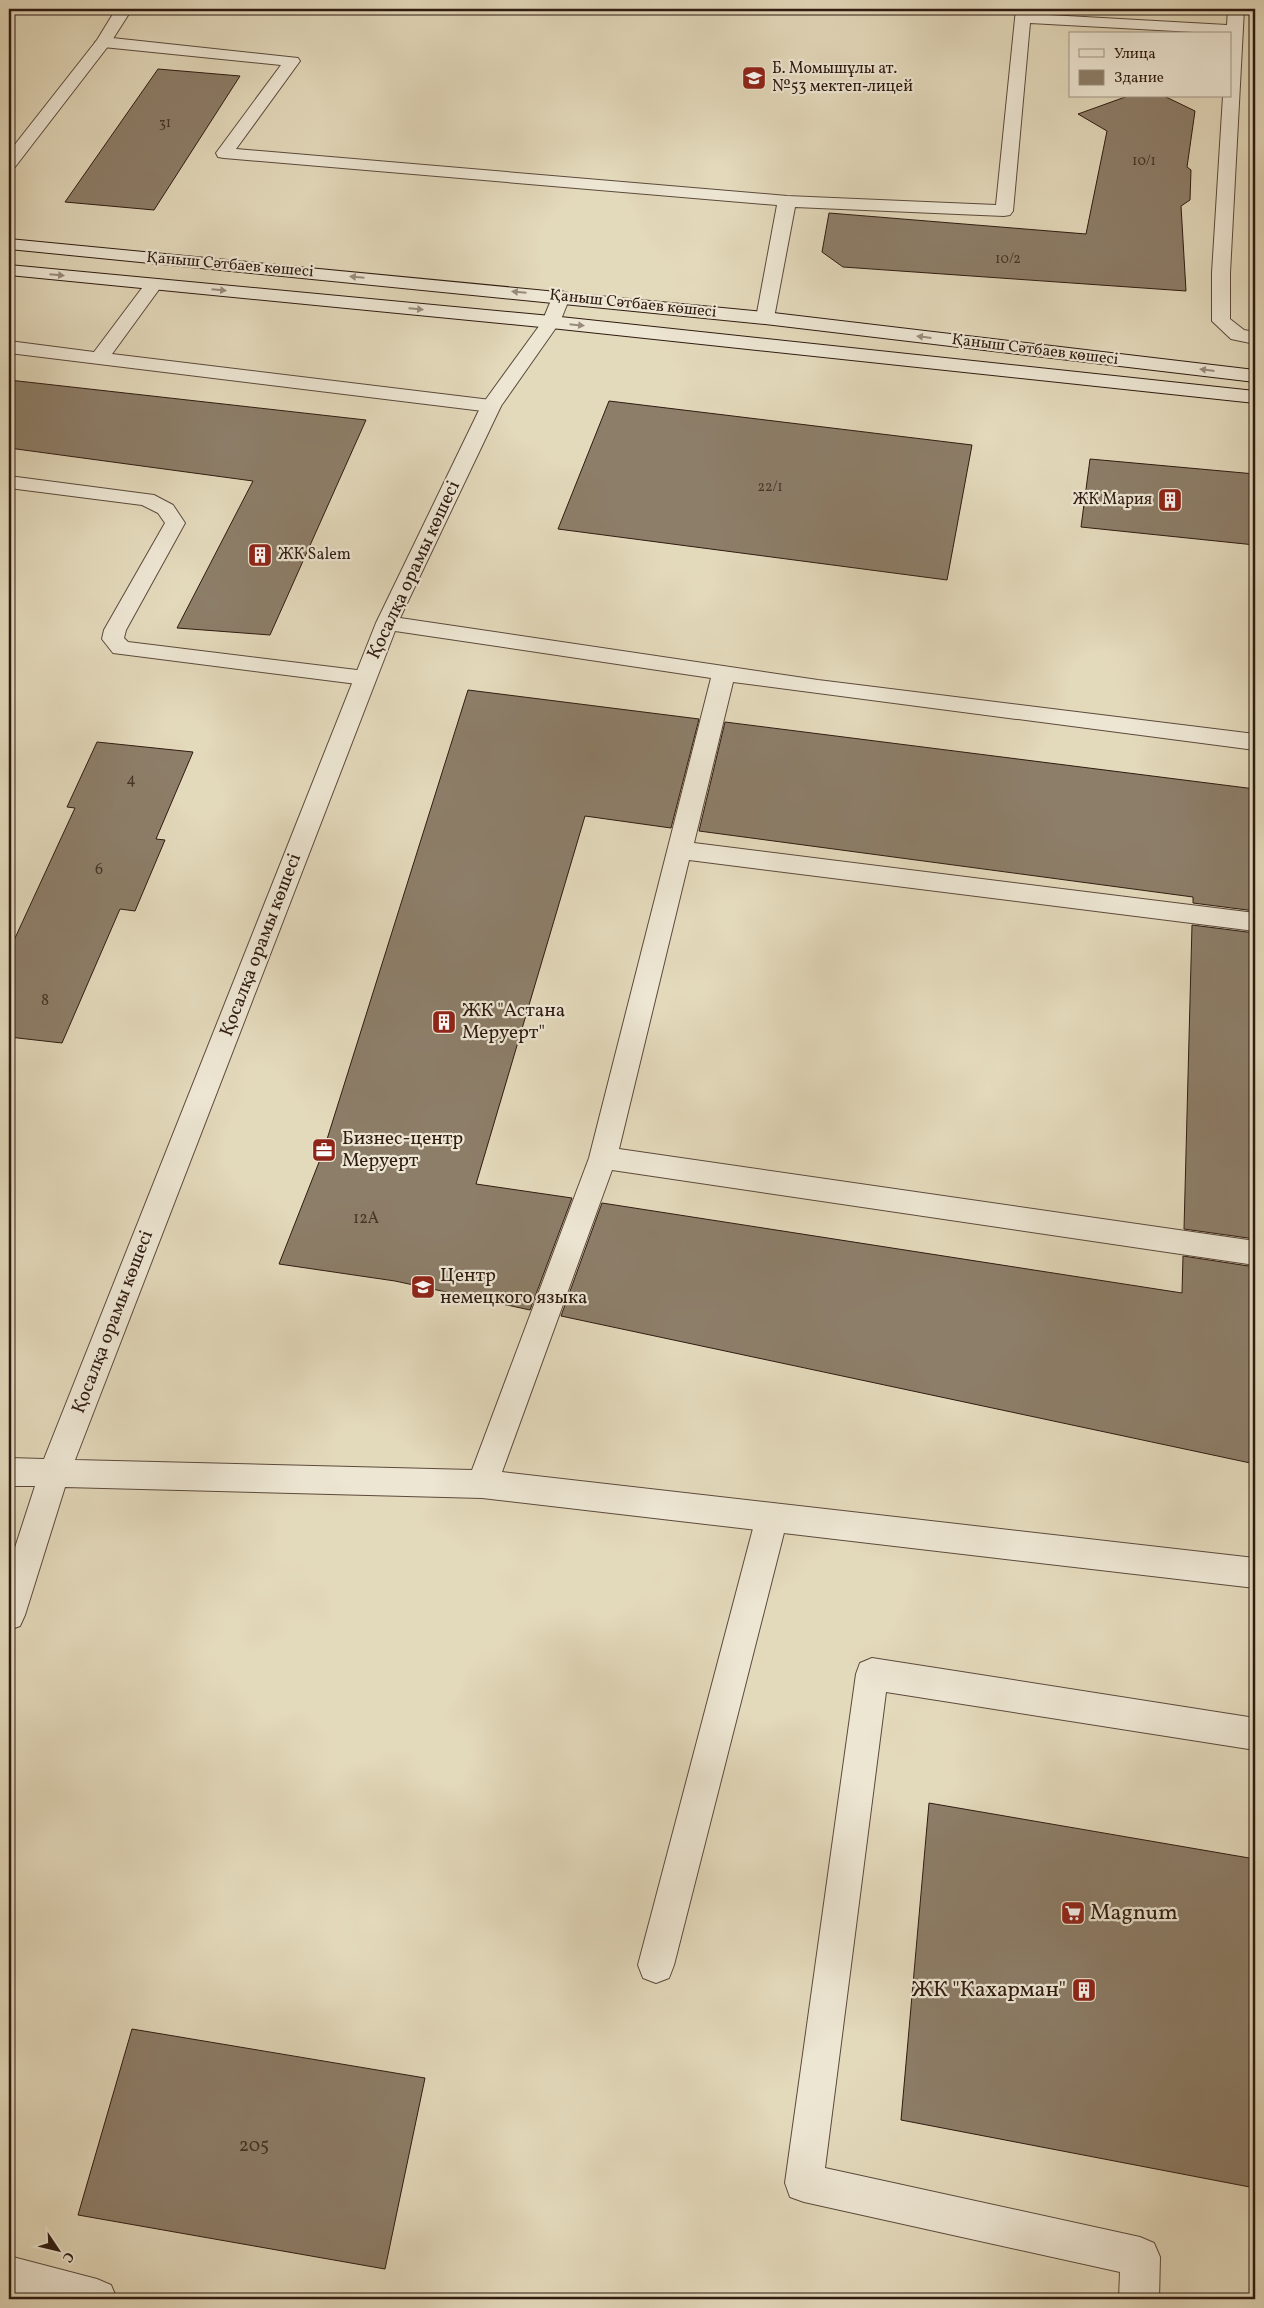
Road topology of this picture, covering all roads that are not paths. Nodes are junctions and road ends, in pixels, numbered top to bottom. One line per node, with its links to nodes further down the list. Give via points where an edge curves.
1 (124, 9): 5 (street)
2 (1236, 9): 4 (street)
3 (1024, 13): 4 (street); 9 (street, via 1004,211)
4 (1235, 30): 6 (street)
5 (103, 42): 8 (street); 9 (street, via 292,61 224,153)
6 (1232, 82)
7 (1231, 98): 16 (street, via 1221,321 1238,335)
8 (9, 163)
9 (787, 201): 14 (street)
10 (9, 244): 13 (street, Қаныш Сәтбаев көшесі, one-way to 10)
11 (9, 270): 12 (street, Қаныш Сәтбаев көшесі, one-way to 12)
12 (154, 284): 15 (street, Қаныш Сәтбаев көшесі, one-way to 15); 18 (street)
13 (561, 296): 14 (street, Қаныш Сәтбаев көшесі); 15 (street, Қосалқа орамы көшесі)
14 (765, 318): 19 (street, Қаныш Сәтбаев көшесі, one-way to 14)
15 (552, 322): 20 (street, Қаныш Сәтбаев көшесі, one-way to 20); 21 (street, Қосалқа орамы көшесі)
16 (1255, 338)
17 (9, 347): 18 (street)
18 (99, 358): 21 (street)
19 (1255, 376)
20 (1255, 397)
21 (491, 406): 23 (street, Қосалқа орамы көшесі)
22 (9, 482): 25 (street, via 107,492 147,499 166,509 175,524 115,630 113,639 121,648)
23 (387, 622): 24 (street); 25 (street, Қосалқа орамы көшесі)
24 (724, 672): 26 (street, via 818,687); 27 (street)
25 (365, 678): 32 (street, Қосалқа орамы көшесі)
26 (1255, 742)
27 (680, 850): 28 (street); 29 (street)
28 (1255, 922)
29 (603, 1158): 30 (street); 33 (street)
30 (1255, 1253)
31 (9, 1472): 32 (street)
32 (54, 1474): 33 (street); 36 (street, Қосалқа орамы көшесі)
33 (482, 1484): 34 (street)
34 (772, 1517): 35 (street); 38 (street)
35 (1255, 1573)
36 (9, 1615)
37 (1255, 1734): 41 (street, via 872,1674 804,2183 1140,2257)
38 (656, 1965)
39 (9, 2276): 40 (street)
40 (97, 2299)
41 (1139, 2299)

